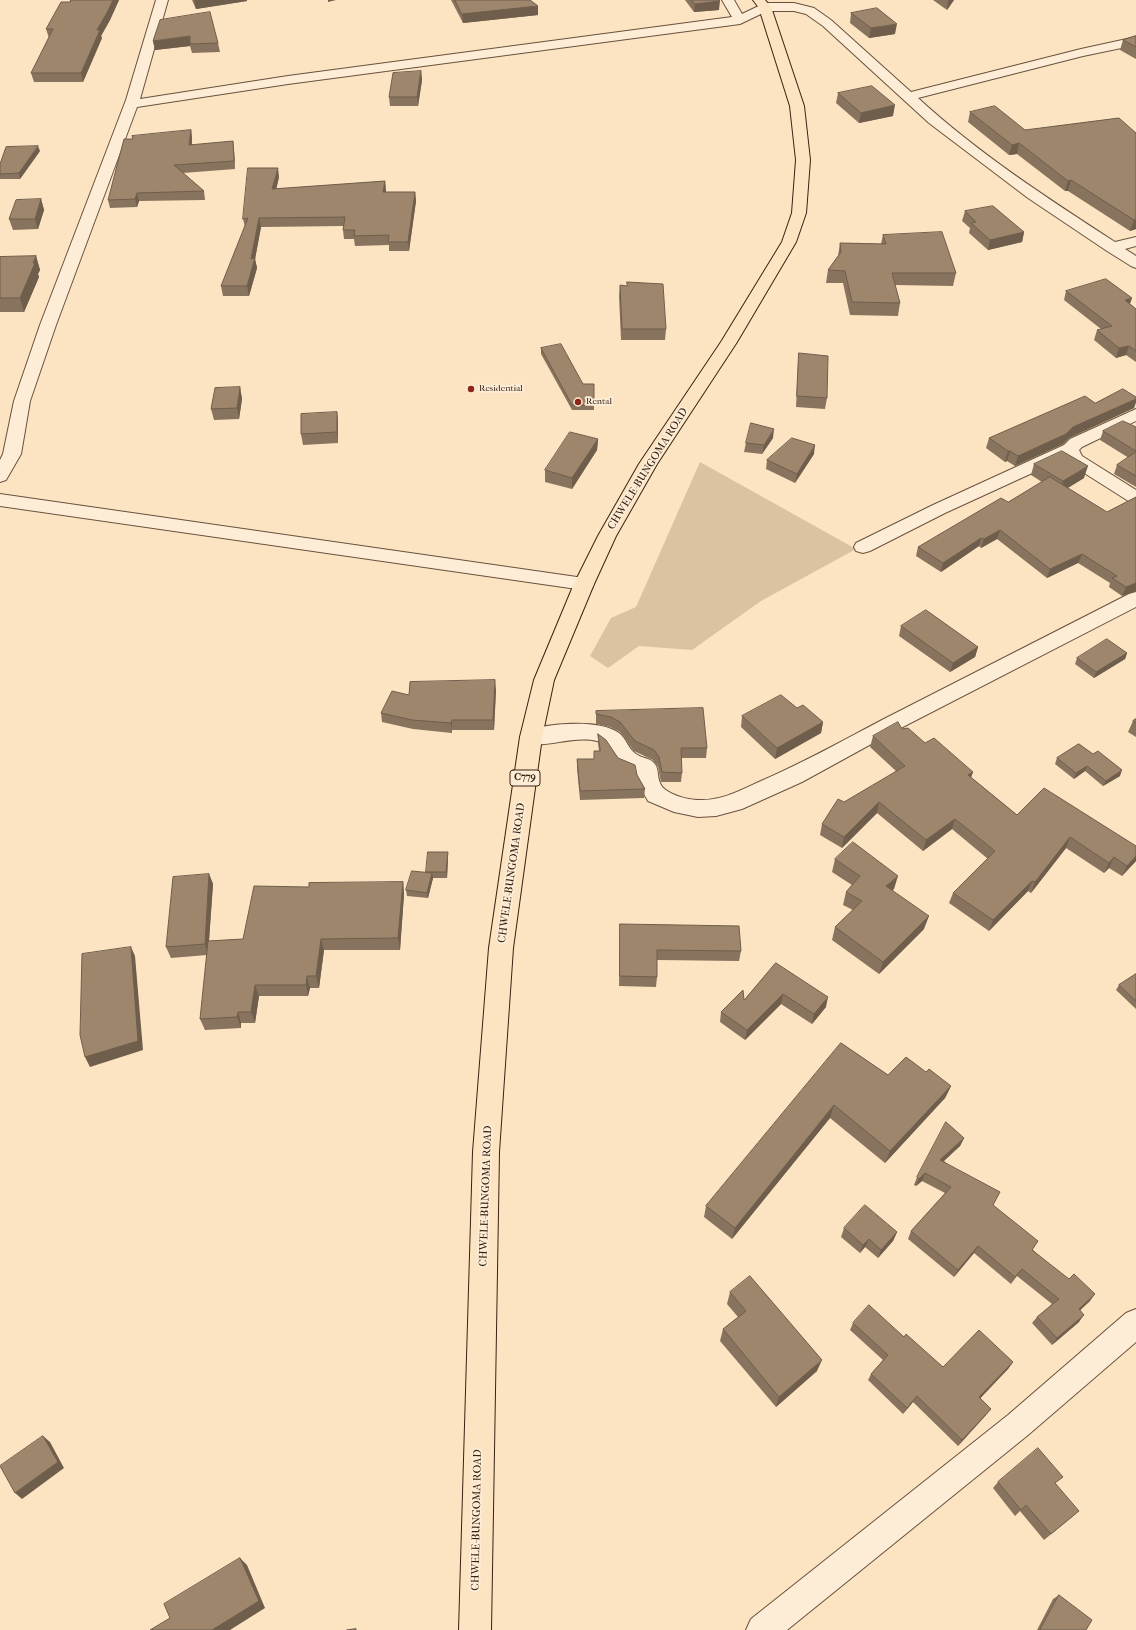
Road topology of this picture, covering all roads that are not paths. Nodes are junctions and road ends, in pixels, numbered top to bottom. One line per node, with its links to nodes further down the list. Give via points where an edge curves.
1 (162, 0): 7 (street)
2 (728, 0): 4 (street)
3 (762, 3): 4 (street); 6 (street, via 810,11 827,23); 17 (main road, CHWELE-BUNGOMA ROAD / C779, via 797,106 803,160 799,212 789,242 729,342 648,464 607,536)
4 (740, 20): 7 (street, via 288,80 141,103)
5 (1136, 41): 6 (street)
6 (907, 96): 9 (street, via 934,120 1033,195)
7 (133, 100): 13 (street, via 50,318 22,401 12,454)
8 (1136, 241): 9 (street)
9 (1112, 248): 10 (street)
10 (1136, 263)
11 (1136, 414): 12 (street, via 1076,443)
12 (1070, 449): 14 (street, via 1076,460); 16 (street)
13 (0, 476)
14 (1136, 498)
15 (0, 500): 17 (street)
16 (863, 547)
17 (584, 584): 19 (main road, CHWELE-BUNGOMA ROAD / C779, via 544,680)
18 (1136, 599): 19 (street, via 794,776 734,803 716,808 698,810 656,795 649,783 646,767 627,760 611,738 600,733)
19 (531, 737): 21 (main road, CHWELE-BUNGOMA ROAD / C779, via 501,948 486,1152)
20 (1136, 1323): 22 (street, via 1018,1425)
21 (475, 1630)
22 (762, 1630)

